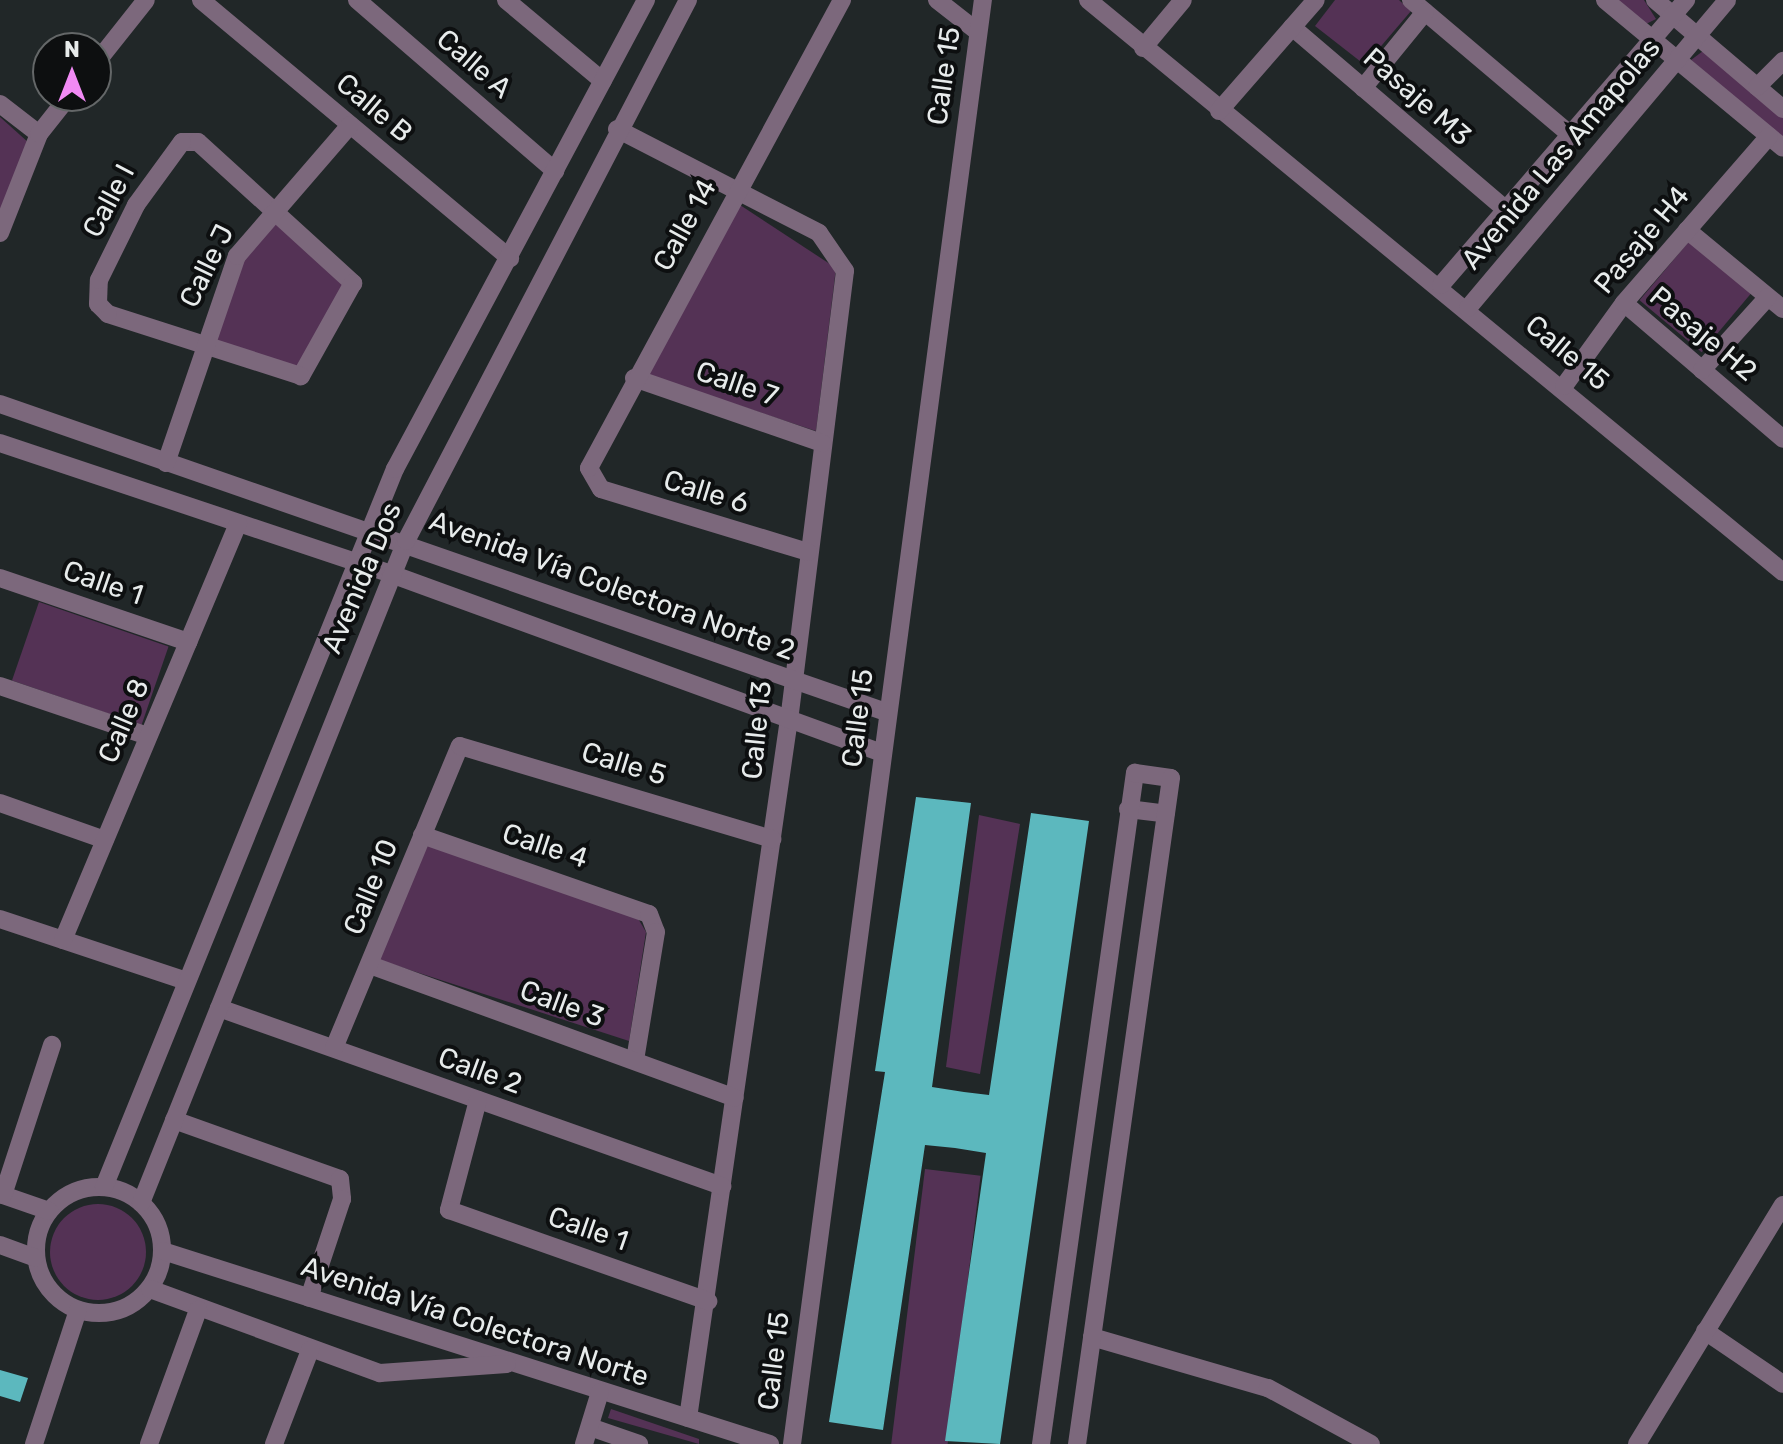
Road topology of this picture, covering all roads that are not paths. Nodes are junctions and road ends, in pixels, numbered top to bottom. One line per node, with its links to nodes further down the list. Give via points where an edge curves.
1 (146, 0): 23 (street)
2 (201, 0): 34 (street, Calle B)
3 (357, 0): 39 (street, Calle A)
4 (506, 0): 27 (street)
5 (646, 0): 27 (street, Avenida Dos)
6 (688, 0): 35 (street, Avenida Dos)
7 (842, 0): 40 (street, Calle 14)
8 (937, 0): 20 (street)
9 (983, 0): 20 (street, Calle 15)
10 (1088, 0): 24 (street, Calle 15)
11 (1183, 0): 24 (street)
12 (1316, 0): 19 (street)
13 (1605, 0): 22 (street)
14 (1655, 0): 18 (street)
15 (1686, 0): 18 (street, Avenida Las Amapolas)
16 (1727, 0): 21 (street, Avenida Las Amapolas)
17 (1418, 6): 29 (street); 37 (street)
18 (1673, 15): 21 (street); 22 (street, Avenida Las Amapolas)
19 (1292, 27): 29 (street, Pasaje M3); 32 (street)
20 (978, 32): 72 (street, Calle 15)
21 (1697, 36): 25 (street, Avenida Las Amapolas); 28 (street)
22 (1653, 40): 25 (street); 37 (street, Avenida Las Amapolas)
23 (112, 43)
24 (1143, 48): 32 (street, Calle 15)
25 (1676, 60): 38 (street); 49 (street, Avenida Las Amapolas)
26 (1783, 61): 28 (street)
27 (603, 81): 39 (street, Avenida Dos)
28 (1757, 87): 31 (street)
29 (1363, 88): 42 (street, Pasaje M3)
30 (0, 104): 36 (street)
31 (1783, 109)
32 (1219, 111): 46 (street, Calle 15)
33 (56, 112): 36 (street)
34 (350, 125): 41 (street, Calle J); 45 (street, Calle B)
35 (617, 129): 40 (street, Calle 13); 63 (street, Avenida Dos)
36 (39, 134): 44 (street)
37 (1571, 135): 42 (street, Avenida Las Amapolas)
38 (1776, 142): 43 (street, Pasaje H4)
39 (555, 171): 45 (street, Avenida Dos)
40 (735, 192): 53 (street, Calle 14); 58 (street, Calle 13, via 819,233 840,256 845,271)
41 (273, 206): 51 (street, Calle J, via 237,256); 51 (street, via 353,283 301,376); 51 (street, Calle I, via 198,142 188,141 156,170 99,280 98,298 108,314)
42 (1506, 210): 46 (street, Avenida Las Amapolas)
43 (1687, 230): 47 (street); 48 (street, Pasaje H4)
44 (0, 233)
45 (510, 258): 62 (street, Avenida Dos)
46 (1441, 285): 49 (street, Calle 15)
47 (1768, 297): 50 (street); 52 (street)
48 (1624, 303): 52 (street, Pasaje H2); 54 (street, Pasaje H4)
49 (1468, 308): 54 (street, Calle 15)
50 (1783, 309)
51 (202, 343): 59 (street, Calle J)
52 (1702, 370): 56 (street, Pasaje H2)
53 (634, 378): 58 (street, Calle 7); 60 (street, Calle 14, via 590,457)
54 (1564, 386): 66 (street, Calle 15)
55 (0, 404): 59 (street, Avenida Vía Colectora Norte 2)
56 (1783, 439)
57 (0, 443): 61 (street)
58 (822, 443): 64 (street, Calle 13)
59 (166, 463): 62 (street, Avenida Vía Colectora Norte 2)
60 (591, 481): 64 (street, Calle 6)
61 (238, 523): 65 (street); 69 (street, Calle 8)
62 (368, 529): 63 (street, Avenida Vía Colectora Norte 2); 65 (street, Avenida Dos)
63 (406, 541): 67 (street, Avenida Dos); 70 (street, Avenida Vía Colectora Norte 2)
64 (808, 552): 70 (street, Calle 13)
65 (353, 562): 67 (street); 86 (street, Avenida Dos)
66 (1781, 565)
67 (391, 574): 73 (street); 87 (street, Avenida Dos)
68 (0, 578): 69 (street, Calle 1)
69 (188, 642): 74 (street, Calle 8)
70 (790, 680): 72 (street, Avenida Vía Colectora Norte 2); 73 (street, Calle 13)
71 (0, 686): 74 (street)
72 (886, 712): 76 (street, Calle 15)
73 (789, 719): 76 (street); 81 (street, Calle 13)
74 (148, 736): 82 (street, Calle 8)
75 (460, 746): 80 (street, Calle 10); 81 (street, Calle 5)
76 (882, 753): 122 (street, Calle 15)
77 (0, 803): 82 (street)
78 (1128, 809): 79 (street); 79 (street, via 1135,773 1171,778); 123 (street)
79 (1166, 814): 109 (street)
80 (422, 835): 85 (street, Calle 10); 90 (street, Calle 4, via 649,914 656,932)
81 (772, 839): 91 (street, Calle 13)
82 (105, 840): 84 (street, Calle 8)
83 (0, 919): 84 (street)
84 (63, 940): 86 (street)
85 (370, 965): 89 (street, Calle 10); 90 (street, Calle 3)
86 (186, 981): 95 (street, Avenida Dos)
87 (219, 1008): 89 (street, Calle 2); 93 (street, Avenida Dos)
88 (52, 1045): 96 (street)
89 (334, 1048): 92 (street, Calle 2)
90 (635, 1060): 91 (street, Calle 3)
91 (735, 1098): 94 (street, Calle 13)
92 (478, 1100): 94 (street, Calle 2); 105 (street, Calle 1, via 449,1210)
93 (174, 1120): 97 (street, Avenida Dos); 104 (street, via 340,1179 342,1199)
94 (722, 1186): 105 (street, Calle 13)
95 (104, 1187): 97 (street); 99 (street, via 68,1195)
96 (1, 1194): 99 (street)
97 (141, 1203): 101 (street, via 159,1230)
98 (1783, 1205): 108 (street)
99 (49, 1211): 102 (street)
100 (0, 1245): 102 (street)
101 (163, 1251): 103 (street); 104 (street, Avenida Vía Colectora Norte)
102 (35, 1258): 106 (street, via 49,1290)
103 (150, 1289): 106 (street, via 123,1309); 107 (street)
104 (309, 1298): 111 (street, Avenida Vía Colectora Norte)
105 (708, 1301): 114 (street, Calle 13)
106 (78, 1310): 117 (street)
107 (198, 1310): 110 (street); 118 (street)
108 (1705, 1331): 112 (street); 126 (street)
109 (1092, 1337): 124 (street); 125 (street, via 1268,1388)
110 (310, 1350): 111 (street, via 380,1373); 119 (street)
111 (510, 1363): 113 (street, Avenida Vía Colectora Norte)
112 (1783, 1384)
113 (600, 1392): 114 (street, Avenida Vía Colectora Norte); 115 (street)
114 (688, 1418): 116 (street, Avenida Vía Colectora Norte)
115 (587, 1436): 120 (street)
116 (739, 1439): 121 (street, Avenida Vía Colectora Norte)
117 (34, 1444)
118 (149, 1444)
119 (274, 1444)
120 (639, 1444)
121 (770, 1444)
122 (792, 1444)
123 (1041, 1444)
124 (1077, 1444)
125 (1371, 1444)
126 (1637, 1444)

